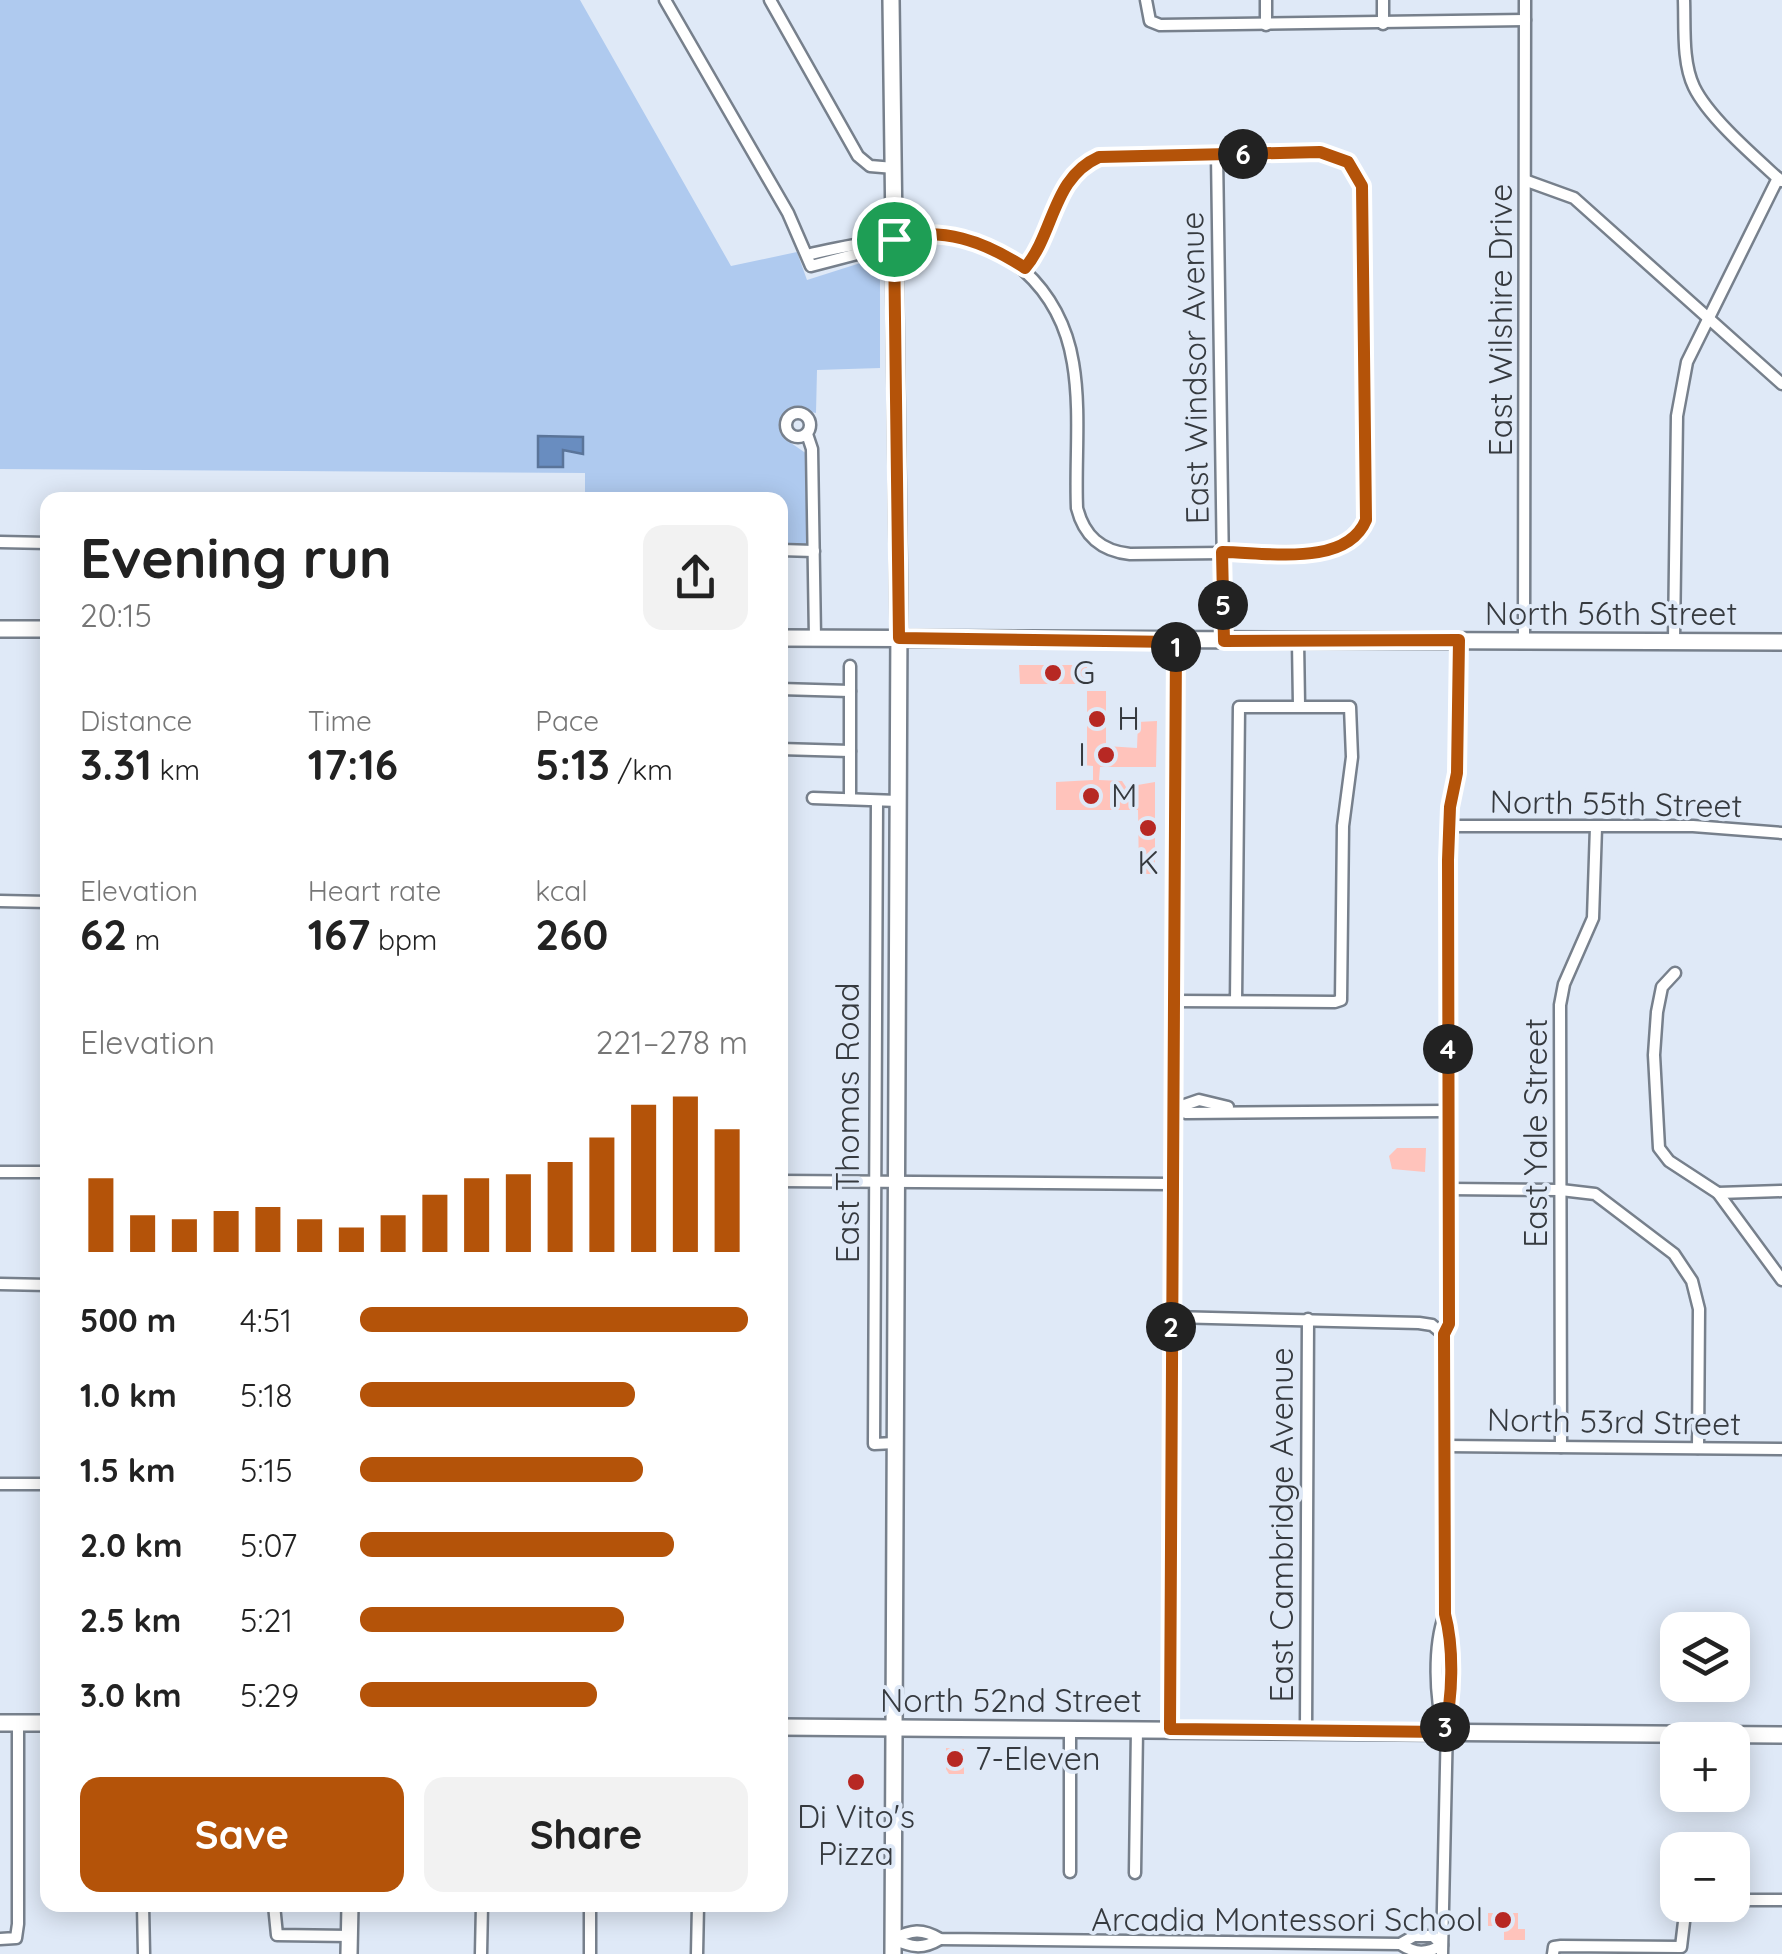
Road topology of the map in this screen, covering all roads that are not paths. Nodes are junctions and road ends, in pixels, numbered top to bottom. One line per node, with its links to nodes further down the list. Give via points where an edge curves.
1 (665, 0): 16 (street, via 809,260 866,240)
2 (770, 0): 13 (street, via 858,156 870,166)
3 (891, 0): 13 (main road, East Thomas Road)
4 (1146, 0): 11 (street, via 1150,21 1160,25)
5 (1266, 0): 11 (street)
6 (1383, 0): 10 (street)
7 (1525, 0): 9 (street, East Wilshire Drive)
8 (1684, 0): 14 (street, via 1694,87)
9 (1525, 20): 10 (street); 15 (street, East Wilshire Drive)
10 (1383, 24): 11 (street)
11 (1266, 25)
12 (1217, 154): 17 (street, via 1092,160 1062,188); 25 (street, East Windsor Avenue); 25 (street, via 1320,152 1356,172 1363,196 1368,508 1349,544 1327,552)
13 (894, 168): 16 (main road, East Thomas Road)
14 (1780, 180): 18 (street)
15 (1527, 181): 18 (street, via 1574,198); 34 (street, East Wilshire Drive)
16 (894, 239): 17 (street, via 958,236); 30 (main road, East Thomas Road)
17 (1025, 268): 25 (street, via 1069,343 1076,380 1077,508 1093,539 1120,553)
18 (1707, 318): 19 (street); 32 (street, via 1687,362 1678,416)
19 (1782, 384)
20 (806, 434): 24 (street)
21 (0, 542): 22 (street)
22 (40, 542)
23 (788, 550): 24 (street)
24 (814, 551): 29 (street)
25 (1222, 552): 33 (street, East Windsor Avenue)
26 (0, 628): 27 (main road)
27 (40, 629)
28 (788, 638): 29 (main road, North 56th Street)
29 (814, 638): 30 (main road, North 56th Street)
30 (899, 638): 35 (main road, North 56th Street); 47 (main road, East Thomas Road)
31 (1459, 640): 34 (main road, North 56th Street); 36 (main road, North 56th Street); 48 (street, via 1457,773)
32 (1674, 640): 34 (main road, North 56th Street); 37 (main road, North 56th Street)
33 (1224, 641): 35 (main road, North 56th Street); 36 (main road, North 56th Street)
34 (1524, 641)
35 (1176, 642): 54 (street)
36 (1298, 642): 41 (street)
37 (1782, 642)
38 (850, 666): 40 (street)
39 (788, 690): 40 (street)
40 (850, 691): 43 (street)
41 (1299, 705): 55 (street, via 1239,707); 55 (street, via 1350,707 1341,1000)
42 (788, 749): 43 (street)
43 (850, 751): 45 (street)
44 (813, 798): 45 (street)
45 (850, 798): 46 (street)
46 (877, 801): 47 (street); 61 (street, East Thomas Road)
47 (898, 801): 62 (main road, East Thomas Road)
48 (1448, 826): 49 (street, North 55th Street); 57 (street)
49 (1596, 827): 50 (street, North 55th Street); 65 (street, East Yale Street, via 1593,918 1560,995)
50 (1782, 833)
51 (0, 902): 52 (street)
52 (40, 902)
53 (1675, 973): 67 (street, via 1662,986 1657,1012 1659,1148)
54 (1174, 1001): 55 (street); 56 (street)
55 (1236, 1001)
56 (1172, 1109): 57 (street, via 1199,1100 1210,1109); 63 (street)
57 (1448, 1111): 64 (street)
58 (0, 1172): 59 (street)
59 (40, 1172)
60 (788, 1181): 61 (street)
61 (875, 1181): 62 (street); 74 (street, East Thomas Road, via 874,1444)
62 (896, 1181): 63 (street); 74 (main road, East Thomas Road)
63 (1171, 1184): 71 (street)
64 (1448, 1190): 65 (street); 73 (street)
65 (1561, 1190): 76 (street, East Yale Street); 77 (street, via 1607,1200 1674,1254 1692,1280 1699,1310)
66 (1782, 1191): 67 (street)
67 (1718, 1193): 68 (street)
68 (1782, 1280)
69 (0, 1284): 70 (street)
70 (40, 1285)
71 (1171, 1318): 72 (street); 88 (street)
72 (1308, 1319): 73 (street, via 1419,1323); 89 (street, East Cambridge Avenue)
73 (1444, 1334): 75 (street)
74 (895, 1443): 85 (main road, East Thomas Road)
75 (1445, 1446): 76 (street, North 53rd Street); 90 (street)
76 (1561, 1447): 77 (street, North 53rd Street)
77 (1698, 1448): 78 (street, North 53rd Street)
78 (1782, 1449)
79 (0, 1484): 80 (street)
80 (40, 1484)
81 (0, 1723): 82 (main road)
82 (18, 1723): 83 (main road); 104 (street, via 16,1938)
83 (40, 1723)
84 (788, 1727): 85 (main road, North 52nd Street)
85 (894, 1727): 86 (main road, North 52nd Street); 105 (main road, East Thomas Road)
86 (1070, 1729): 87 (main road, North 52nd Street); 92 (street)
87 (1137, 1729): 88 (main road, North 52nd Street); 93 (street)
88 (1170, 1729): 89 (main road, North 52nd Street)
89 (1306, 1730): 90 (main road, North 52nd Street)
90 (1444, 1732): 91 (main road, North 52nd Street); 106 (street)
91 (1782, 1735)
92 (1070, 1872)
93 (1135, 1873)
94 (1750, 1900): 95 (street)
95 (1782, 1900)
96 (143, 1912): 109 (street)
97 (274, 1912): 103 (street, via 276,1936)
98 (350, 1912): 103 (main road)
99 (482, 1912): 111 (street)
100 (590, 1912): 112 (street)
101 (698, 1912): 113 (street)
102 (1684, 1922): 108 (street, via 1680,1947)
103 (350, 1936): 110 (main road)
104 (0, 1939)
105 (893, 1947): 106 (street, via 927,1947 940,1939)
106 (1442, 1949)
107 (1553, 1951): 108 (street)
108 (1661, 1951)
109 (144, 1954)
110 (350, 1954)
111 (482, 1954)
112 (590, 1954)
113 (698, 1954)

